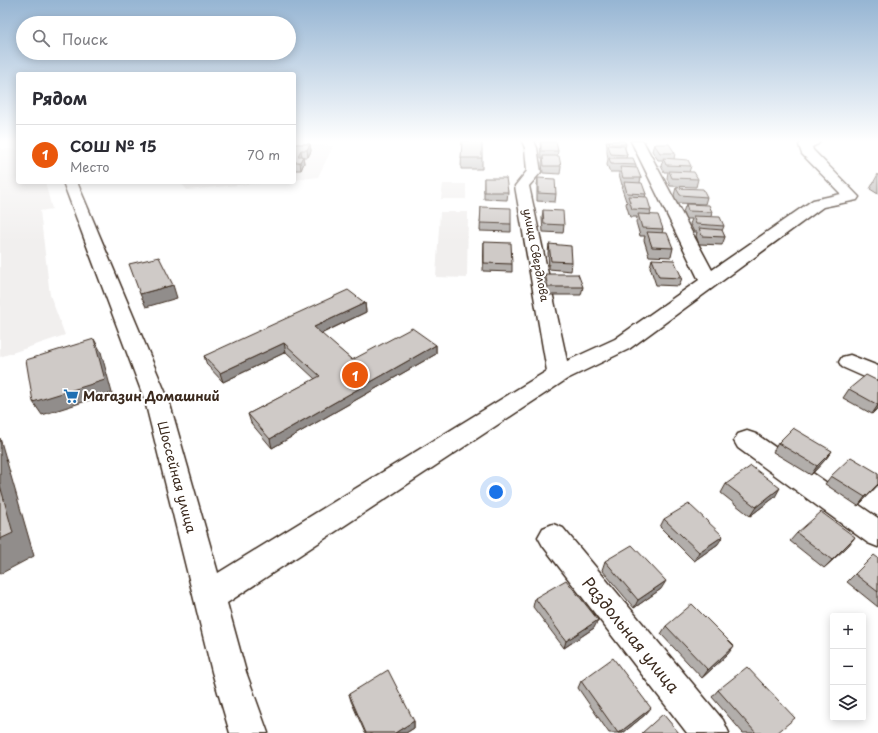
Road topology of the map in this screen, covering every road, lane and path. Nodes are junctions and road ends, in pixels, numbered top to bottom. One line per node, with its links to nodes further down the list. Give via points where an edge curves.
1 (531, 175): 7 (street, улица Свердлова, via 522,186)
2 (655, 175): 5 (street)
3 (830, 175): 5 (street, via 852,197 818,203)
4 (71, 184): 12 (street, Шоссейная улица, via 157,401)
5 (709, 281): 7 (street, via 622,344)
6 (850, 362): 8 (street)
7 (559, 374): 12 (street)
8 (878, 375)
9 (747, 441): 10 (street)
10 (878, 534)
11 (553, 537): 14 (street, Раздольная улица)
12 (209, 596): 13 (street, Шоссейная улица, via 229,672)
13 (249, 733)
14 (710, 733)

